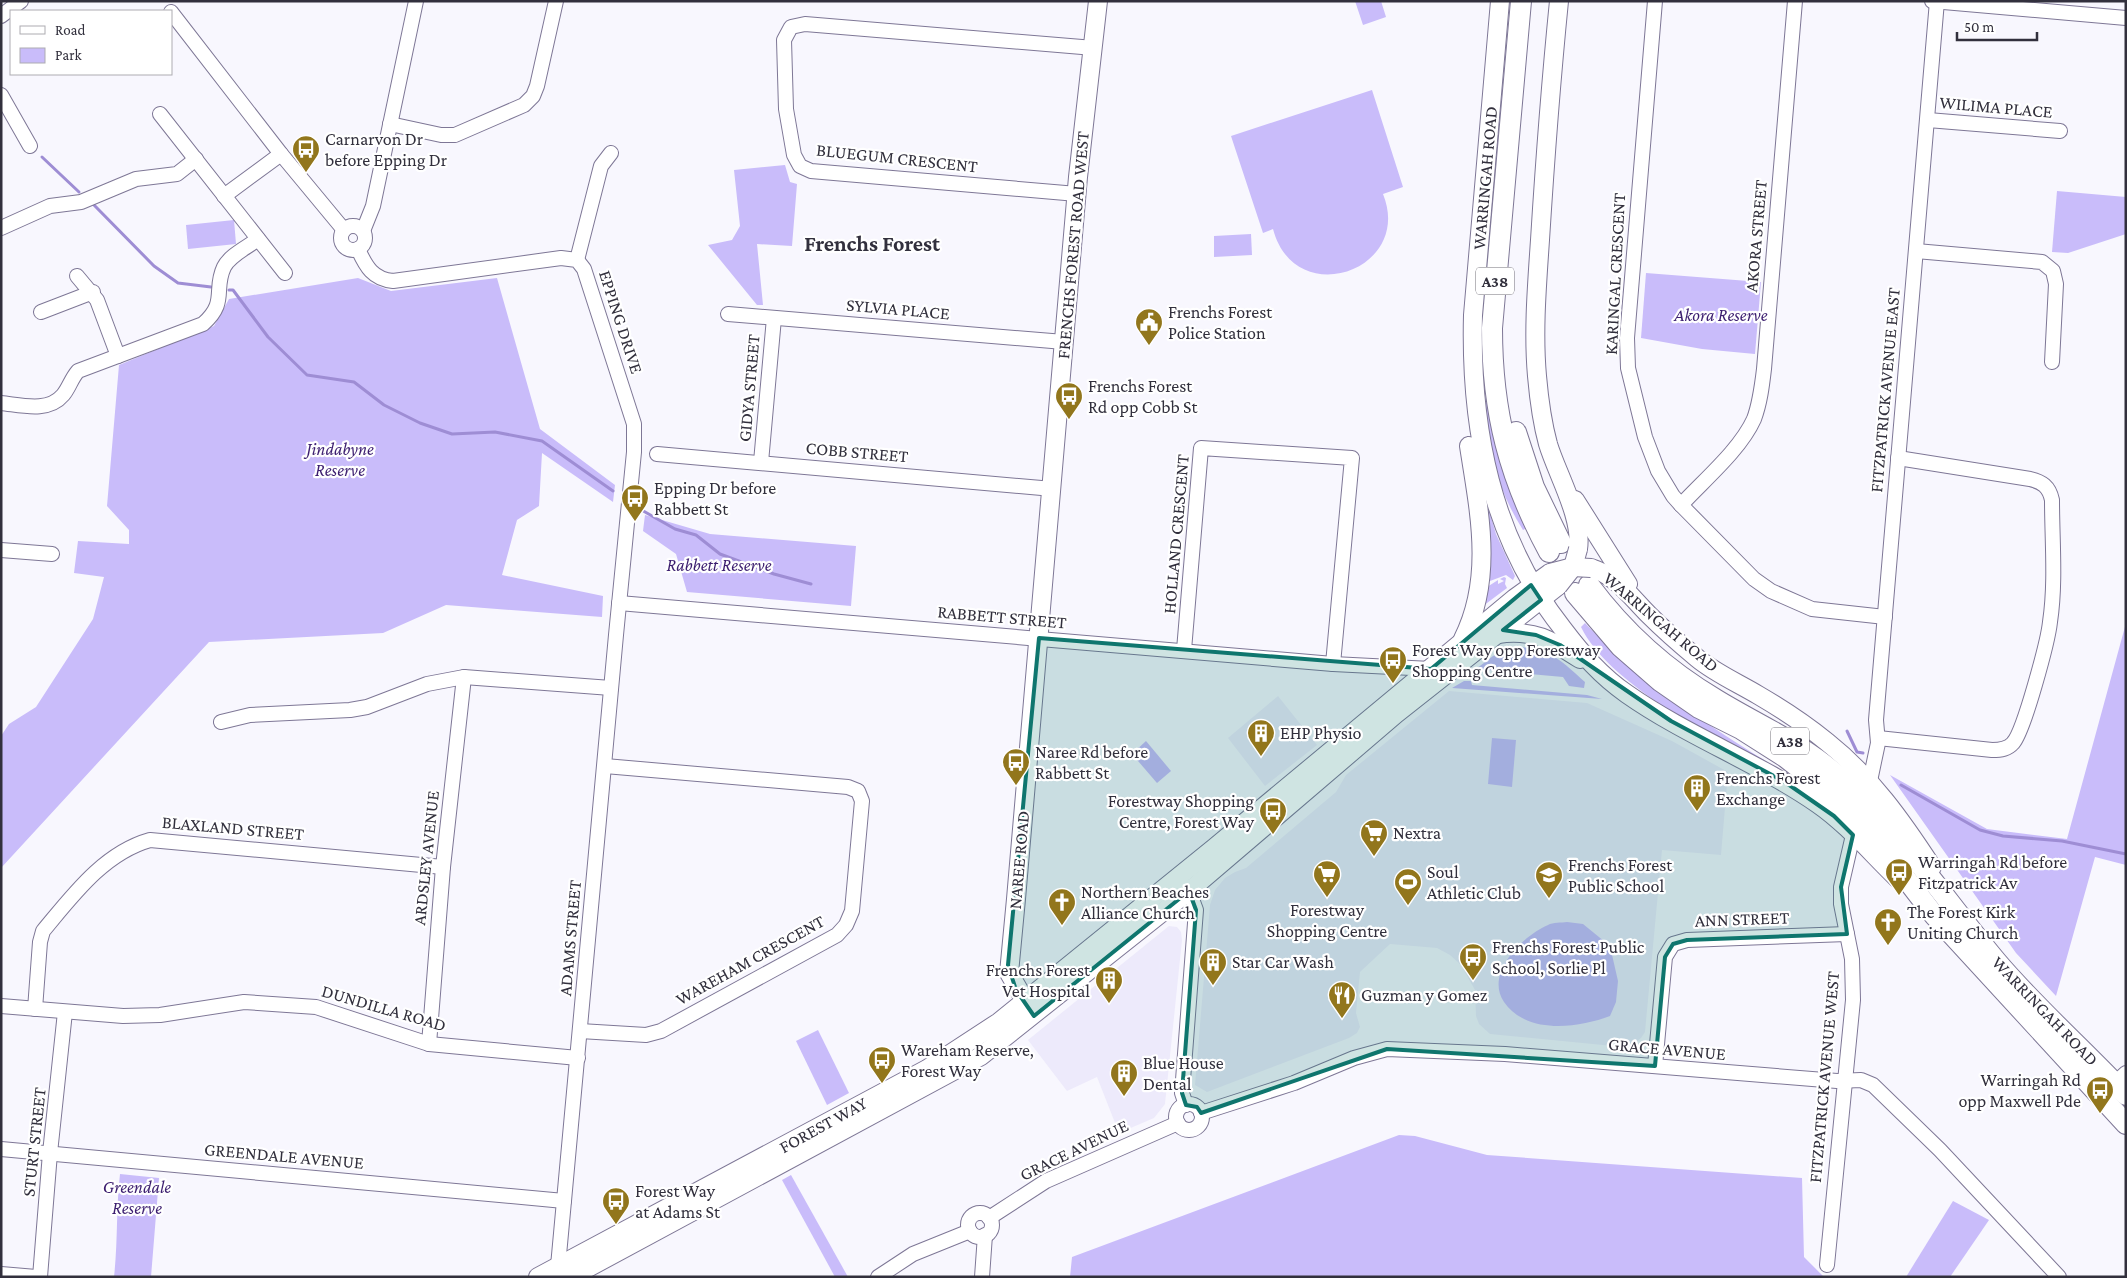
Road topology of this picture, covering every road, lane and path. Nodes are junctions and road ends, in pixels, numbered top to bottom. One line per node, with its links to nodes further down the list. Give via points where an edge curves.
1 (21, 1): 14 (street)
2 (416, 1): 20 (street)
3 (556, 1): 20 (street, via 537,86 524,105 455,135)
4 (1098, 1): 16 (main road, FRENCHS FOREST ROAD WEST)
5 (1500, 1): 40 (main road, WARRINGAH ROAD / A38)
6 (1521, 1): 52 (highway, WARRINGAH ROAD / A38, via 1497,254 1492,373 1510,464 1532,522)
7 (1533, 1): 52 (highway, WARRINGAH ROAD / A38, via 1504,322 1505,372 1523,459)
8 (1559, 1): 49 (main road, A38, via 1534,326 1539,395 1549,445)
9 (1655, 1): 51 (street, KARINGAL CRESCENT, via 1627,352 1645,437 1662,479)
10 (1795, 1): 51 (street, AKORA STREET, via 1759,403 1754,419 1738,445)
11 (1932, 1): 12 (street)
12 (1937, 1): 15 (street); 19 (street, FITZPATRICK AVENUE EAST)
13 (172, 13): 24 (street)
14 (1, 16)
15 (2126, 18)
16 (1094, 48): 26 (main road, FRENCHS FOREST ROAD WEST); 26 (street, BLUEGUM CRESCENT, via 805,24 791,27 784,40 786,109 794,155 800,166 811,171)
17 (1, 95): 22 (street)
18 (160, 114): 25 (street)
19 (1928, 120): 21 (street, WILIMA PLACE); 33 (street, FITZPATRICK AVENUE EAST)
20 (390, 124): 30 (street, via 373,206)
21 (2060, 131)
22 (30, 146)
23 (611, 153): 34 (street, via 601,166)
24 (281, 154): 27 (street); 29 (street)
25 (196, 159): 27 (street); 28 (street, via 177,174 136,179 81,202 44,209)
26 (1077, 194): 42 (main road, FRENCHS FOREST ROAD WEST)
27 (224, 196): 31 (street)
28 (1, 228)
29 (344, 230): 30 (street, via 354,226); 32 (street, via 340,236 342,245)
30 (363, 231): 32 (street, via 364,244)
31 (258, 239): 35 (street); 43 (street, via 224,267 218,306 203,324)
32 (358, 250): 34 (street, EPPING DRIVE, via 372,274 392,281 561,258)
33 (1916, 251): 44 (street, via 2042,262 2053,271 2056,284); 47 (street, FITZPATRICK AVENUE EAST)
34 (577, 260): 58 (street, EPPING DRIVE, via 584,269 634,424)
35 (285, 273)
36 (76, 276): 37 (street)
37 (93, 292): 38 (street); 43 (street)
38 (41, 312)
39 (728, 314): 41 (street, SYLVIA PLACE)
40 (1473, 315): 57 (main road, WARRINGAH ROAD / A38, via 1473,385 1482,456 1502,526); 63 (main road, via 1465,404 1481,518 1482,553 1477,601)
41 (774, 318): 42 (street, SYLVIA PLACE); 48 (street, GIDYA STREET)
42 (1064, 342): 50 (main road, FRENCHS FOREST ROAD WEST)
43 (118, 356): 45 (street, via 78,371 63,395 46,405)
44 (2052, 362)
45 (1, 403)
46 (658, 454): 48 (street, COBB STREET)
47 (1898, 458): 60 (street, FITZPATRICK AVENUE EAST); 71 (street, via 2030,479 2048,487 2052,500 2052,609 2048,636 2015,742 1992,750)
48 (761, 462): 50 (street, COBB STREET)
49 (1559, 474): 52 (main road, via 1576,522); 59 (main road, A38)
50 (1052, 489): 62 (main road, FRENCHS FOREST ROAD WEST)
51 (1681, 505): 60 (street, KARINGAL CRESCENT, via 1754,579 1771,591 1812,608)
52 (1563, 548): 55 (main road, bridge)
53 (1, 550): 54 (street)
54 (52, 554)
55 (1573, 567): 56 (main road, WARRINGAH ROAD, bridge); 56 (main road, WARRINGAH ROAD, bridge)
56 (1572, 581): 57 (main road, WARRINGAH ROAD); 59 (main road, WARRINGAH ROAD, via 1608,575); 78 (highway, WARRINGAH ROAD / A38, via 1621,647 1660,681 1699,708 1741,729 1785,757 1836,797 1880,845); 79 (highway, WARRINGAH ROAD / A38, via 1672,670 1807,751 1837,775 1906,848)
57 (1536, 593): 61 (main road, FOREST WAY); 63 (main road, FOREST WAY); 67 (main road, WARRINGAH ROAD / A38)
58 (619, 603): 62 (street, RABBETT STREET); 69 (street, ADAMS STREET)
59 (1644, 609): 73 (main road, WARRINGAH ROAD / A38, via 1700,660 1827,742)
60 (1885, 617): 71 (street, FITZPATRICK AVENUE EAST, via 1876,720)
61 (1498, 634): 67 (main road, via 1536,634 1560,645); 77 (main road, FOREST WAY, via 1337,762)
62 (1039, 638): 64 (street, RABBETT STREET); 83 (main road, NAREE ROAD, via 1008,965 1011,980)
63 (1460, 644): 66 (main road, FOREST WAY)
64 (1184, 650): 65 (street, RABBETT STREET); 65 (street, HOLLAND CRESCENT, via 1201,448 1352,458)
65 (1333, 664): 66 (street, RABBETT STREET)
66 (1432, 669): 76 (main road, FOREST WAY)
67 (1597, 671): 74 (main road, WARRINGAH ROAD / A38, via 1671,722 1785,782 1834,816)
68 (464, 677): 69 (street); 70 (street, via 427,684 350,710 250,715); 75 (street, ARDSLEY AVENUE)
69 (611, 688): 72 (street, ADAMS STREET)
70 (221, 722)
71 (1878, 741): 73 (street, FITZPATRICK AVENUE EAST)
72 (605, 766): 85 (street, ADAMS STREET); 85 (street, WAREHAM CRESCENT, via 848,787 858,791 862,801 853,902 846,925 836,935 661,1030 646,1035)
73 (1870, 780): 79 (main road, WARRINGAH ROAD / A38, via 1914,839)
74 (1853, 835): 78 (main road, WARRINGAH ROAD / A38); 80 (street, FITZPATRICK AVENUE WEST, via 1841,887)
75 (443, 867): 82 (street, BLAXLAND STREET, via 150,840 132,845 109,859 43,930); 86 (street, ARDSLEY AVENUE)
76 (1177, 876): 77 (street); 83 (main road, FOREST WAY)
77 (1189, 891): 83 (main road, FOREST WAY); 91 (street, via 1196,910 1182,1093)
78 (1934, 915): 90 (highway, WARRINGAH ROAD / A38)
79 (1967, 925): 90 (highway, WARRINGAH ROAD / A38, via 2031,1000)
80 (1847, 934): 88 (street, ANN STREET, via 1687,940 1673,944 1665,957); 89 (street, FITZPATRICK AVENUE WEST, via 1854,977)
81 (1, 1006): 82 (street, DUNDILLA ROAD)
82 (35, 1009): 84 (street, DUNDILLA ROAD)
83 (1029, 1009): 103 (main road, FOREST WAY)
84 (65, 1012): 86 (street, DUNDILLA ROAD, via 133,1016 244,1002 300,1005 346,1015); 96 (street, STURT STREET)
85 (580, 1031): 87 (street, ADAMS STREET)
86 (429, 1044): 87 (street, DUNDILLA ROAD)
87 (578, 1058): 97 (street, ADAMS STREET)
88 (1655, 1066): 89 (street, GRACE AVENUE); 92 (street, GRACE AVENUE, via 1462,1051 1387,1049)
89 (1844, 1079): 101 (street, FITZPATRICK AVENUE WEST); 109 (street, GRACE AVENUE, via 1873,1085 1940,1150)
90 (2117, 1087): 94 (highway, WARRINGAH ROAD / A38)
91 (1186, 1105): 92 (street, via 1197,1107); 93 (street, via 1178,1112)
92 (1201, 1113): 93 (street, via 1201,1121 1192,1129 1184,1128)
93 (1178, 1122): 98 (street, GRACE AVENUE, via 1046,1181)
94 (2126, 1124)
95 (1, 1149): 96 (street, GREENDALE AVENUE)
96 (50, 1153): 97 (street, GREENDALE AVENUE); 105 (street, STURT STREET)
97 (564, 1201): 103 (street, ADAMS STREET)
98 (989, 1218): 99 (street, via 980,1214 973,1216 969,1223); 100 (street, via 991,1228)
99 (970, 1231): 100 (street, via 979,1237); 107 (street, via 913,1254)
100 (985, 1235): 108 (street)
101 (1827, 1265)
102 (1, 1274): 104 (street)
103 (562, 1274): 106 (main road, FOREST WAY)
104 (36, 1277)
105 (40, 1277)
106 (538, 1277)
107 (878, 1277)
108 (982, 1277)
109 (2059, 1277)

